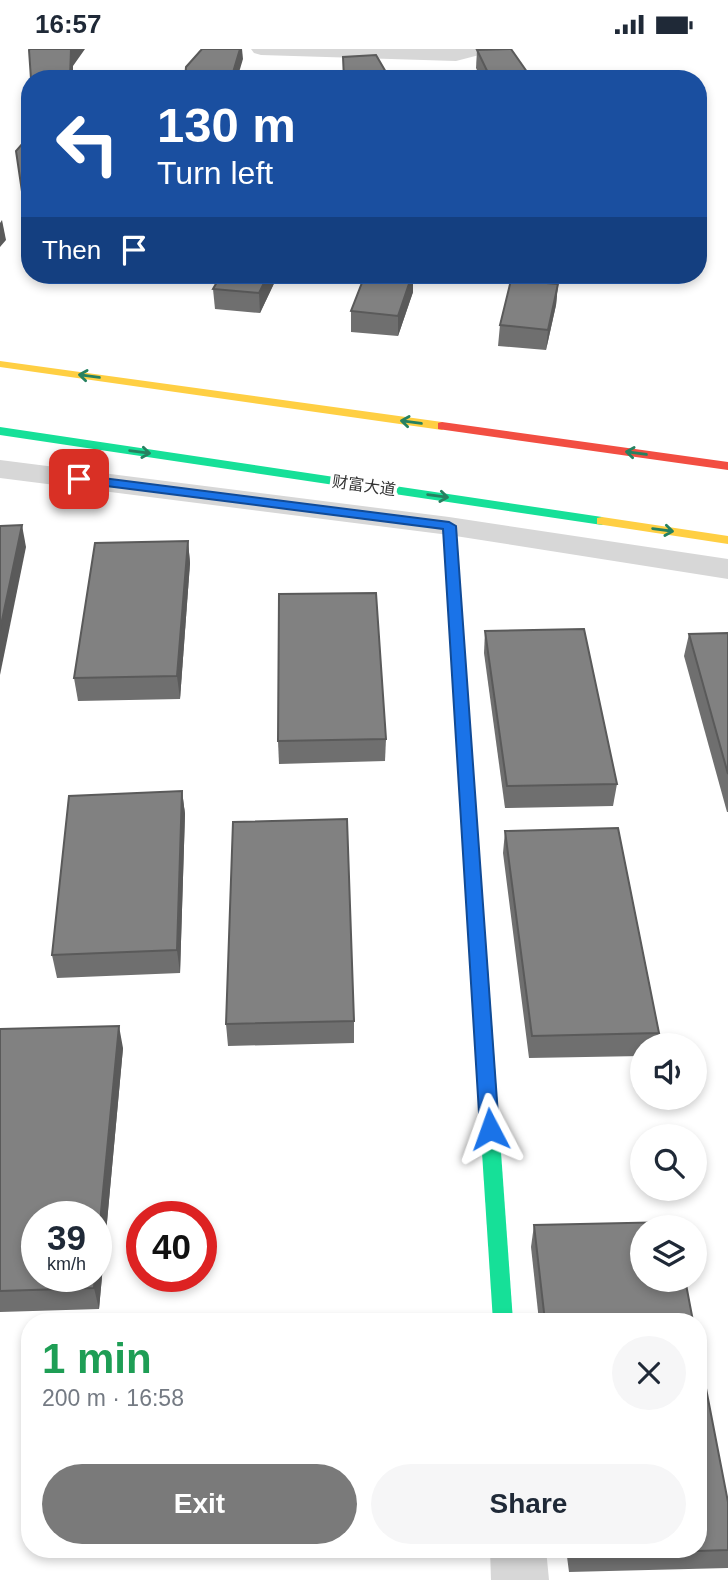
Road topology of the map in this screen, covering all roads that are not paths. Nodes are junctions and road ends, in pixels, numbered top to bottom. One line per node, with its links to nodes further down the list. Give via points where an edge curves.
1 (261, 49): 2 (street, via 456,55)
2 (480, 49)
3 (0, 364): 5 (main road, one-way to 3)
4 (0, 431): 8 (main road, 财富大道, one-way to 8)
5 (728, 466)
6 (0, 469): 7 (street)
7 (449, 526): 9 (street); 10 (main road)
8 (728, 540)
9 (728, 569)
10 (502, 1313)
11 (519, 1558): 12 (street)
12 (520, 1580)

